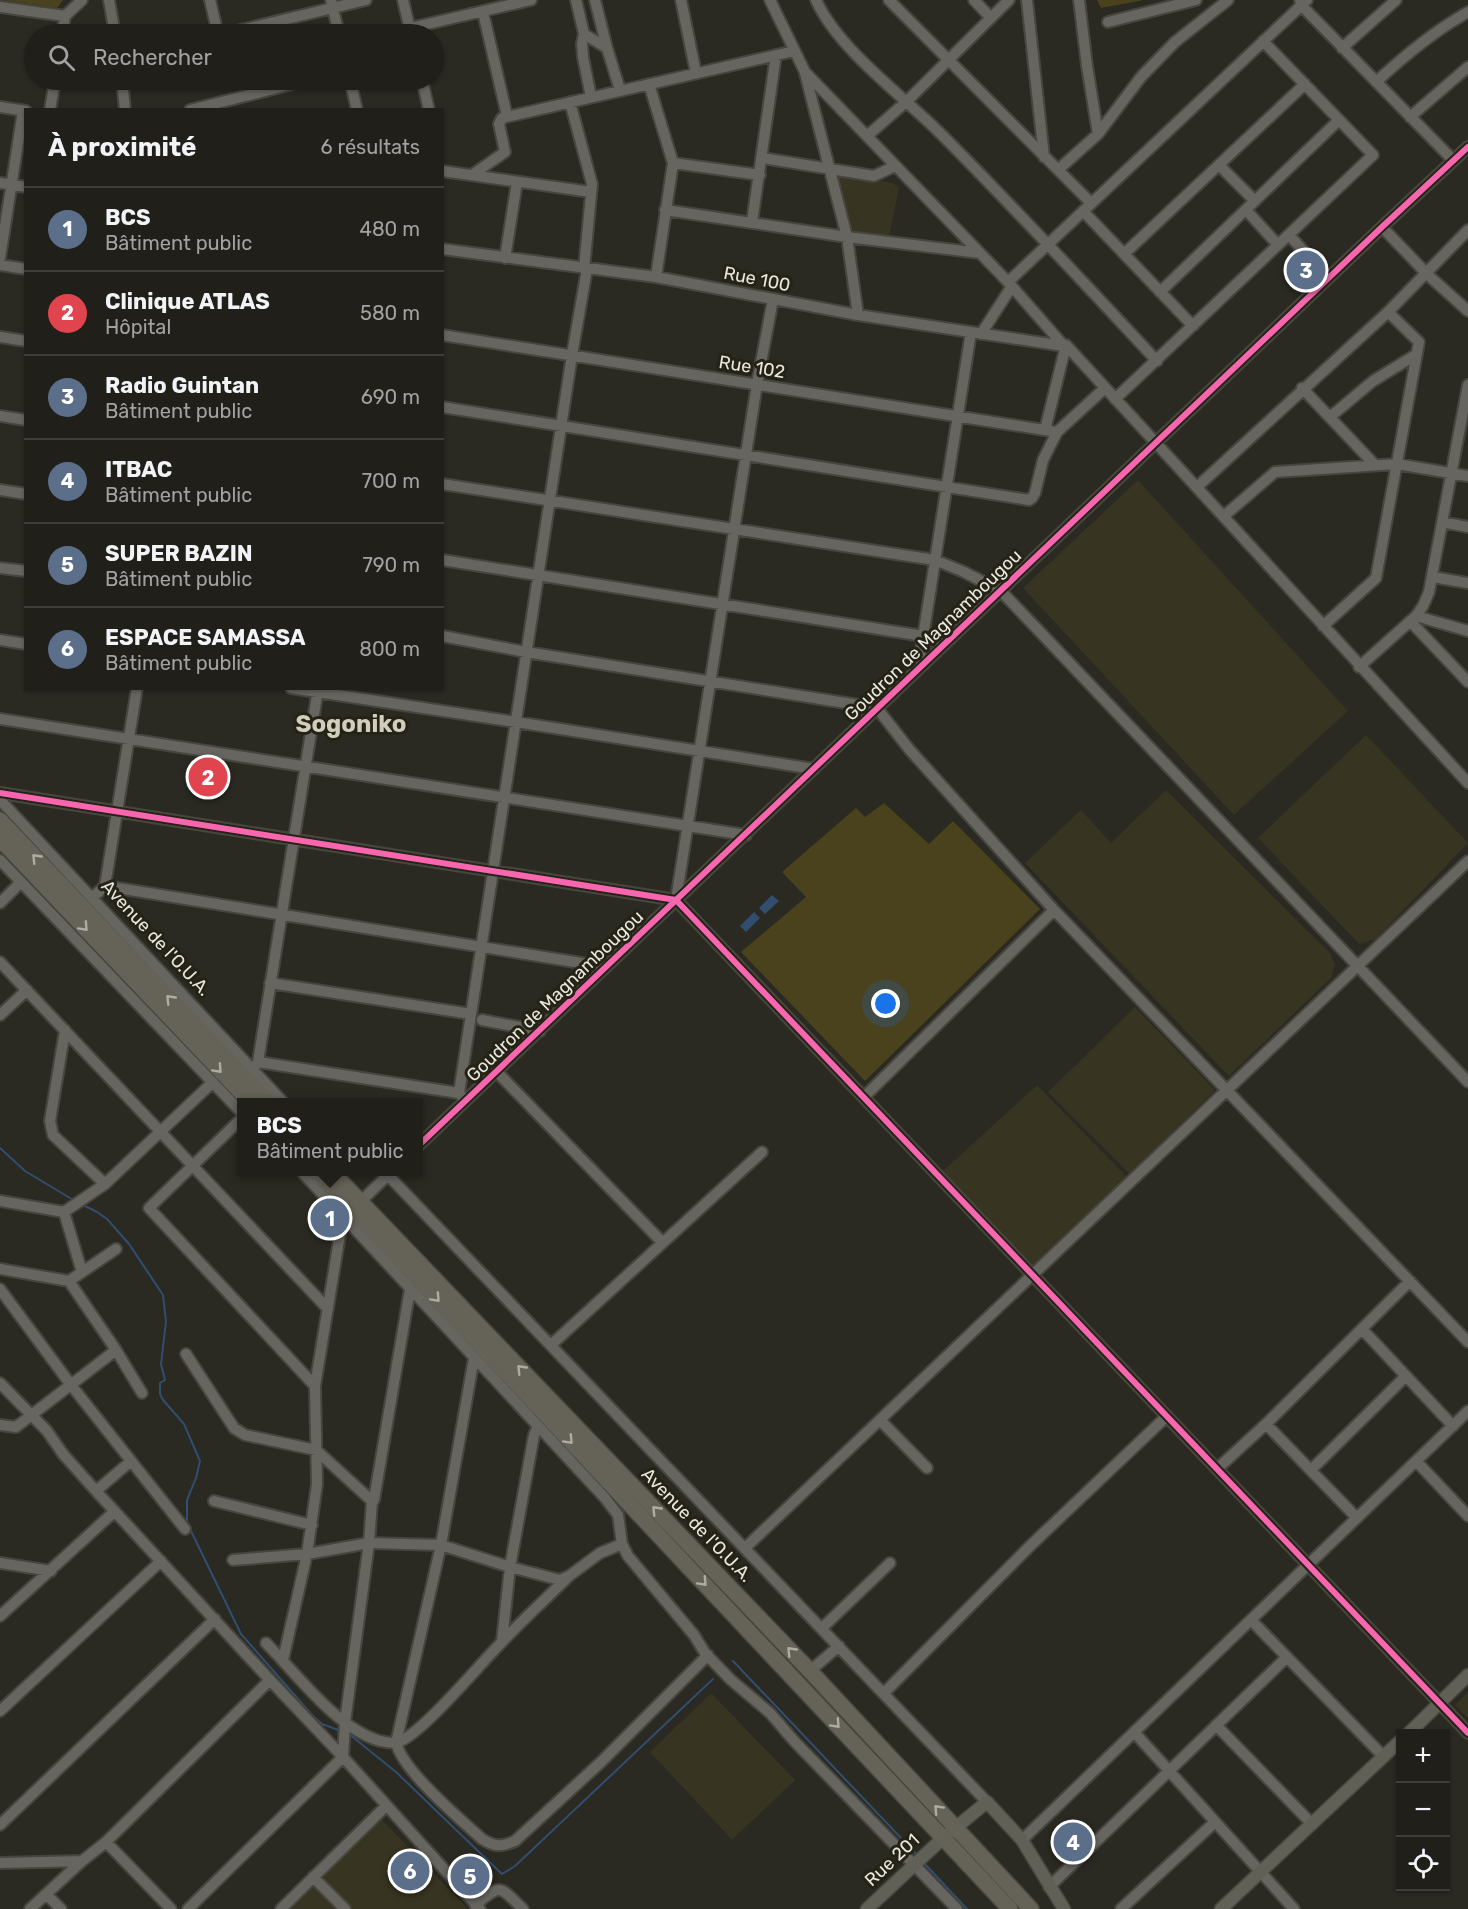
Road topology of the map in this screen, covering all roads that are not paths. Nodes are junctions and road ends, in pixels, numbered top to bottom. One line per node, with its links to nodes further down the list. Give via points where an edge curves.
1 (82, 0): 26 (street)
2 (109, 0): 30 (street)
3 (210, 0): 31 (street)
4 (366, 0): 22 (street)
5 (404, 0): 34 (street)
6 (531, 0): 21 (street)
7 (576, 0): 36 (street)
8 (595, 0): 38 (street)
9 (681, 0): 45 (street)
10 (770, 0): 40 (street)
11 (816, 0): 57 (street, via 841,38)
12 (889, 0): 42 (street)
13 (974, 0): 27 (street)
14 (1008, 0): 27 (street)
15 (1027, 0): 71 (street)
16 (1079, 0): 68 (street)
17 (1196, 0): 28 (street)
18 (1228, 0): 68 (street, via 1174,42 1141,77)
19 (1396, 0): 39 (street)
20 (1302, 2): 37 (street); 39 (street)
21 (500, 3): 24 (street)
22 (332, 5): 32 (street); 33 (street)
23 (0, 7): 26 (street)
24 (483, 12): 35 (street); 65 (street)
25 (1468, 12): 46 (street, via 1411,50)
26 (65, 16): 29 (street)
27 (990, 18): 42 (street)
28 (1108, 22)
29 (64, 24)
30 (113, 24)
31 (216, 24)
32 (261, 24)
33 (337, 24)
34 (409, 24)
35 (437, 24)
36 (584, 34): 38 (street); 55 (street, via 583,57)
37 (1263, 40): 48 (street); 88 (street)
38 (607, 48): 54 (street)
39 (1342, 48): 46 (street)
40 (794, 51): 41 (street); 44 (street)
41 (776, 55): 45 (street); 72 (street)
42 (946, 60): 57 (street); 71 (street)
43 (1468, 67): 66 (street)
44 (805, 72): 69 (street); 77 (street)
45 (696, 73): 47 (street)
46 (1376, 82): 66 (street)
47 (649, 84): 54 (street); 74 (street)
48 (1305, 84): 67 (street); 75 (street)
49 (53, 90): 59 (street)
50 (123, 90): 60 (street)
51 (269, 90): 61 (street)
52 (352, 90): 62 (street)
53 (424, 90): 63 (street)
54 (620, 90): 55 (street)
55 (591, 97): 56 (street)
56 (570, 102): 65 (street); 86 (street)
57 (906, 102): 69 (street); 96 (street)
58 (0, 108): 64 (street)
59 (50, 108)
60 (125, 108)
61 (198, 108)
62 (357, 108)
63 (429, 108)
64 (24, 111): 84 (street)
65 (507, 116): 80 (street, via 499,124 505,152)
66 (1410, 117): 73 (street)
67 (1339, 120): 87 (street); 93 (street, via 1373,155)
68 (1098, 134): 79 (street)
69 (867, 136): 76 (street)
70 (1468, 147): 73 (street, Goudron de Magnambougou)
71 (1044, 157): 79 (street)
72 (762, 158): 77 (street); 81 (street)
73 (1453, 160): 92 (street, Goudron de Magnambougou)
74 (673, 163): 81 (street); 89 (street)
75 (1219, 165): 87 (street); 100 (street)
76 (895, 166): 77 (street, via 874,176); 99 (street)
77 (829, 168): 95 (street)
78 (444, 169): 80 (street)
79 (1059, 169): 88 (street)
80 (472, 175): 82 (street)
81 (760, 175): 91 (street)
82 (517, 182): 86 (street); 102 (street)
83 (0, 183): 84 (street)
84 (12, 185): 85 (street); 101 (street)
85 (24, 187)
86 (591, 192): 105 (street)
87 (1255, 201): 90 (street)
88 (1087, 207): 96 (street); 100 (street)
89 (665, 210): 91 (street); 107 (street)
90 (1246, 210): 97 (street); 110 (street)
91 (752, 222): 95 (street)
92 (1382, 227): 106 (street); 108 (street, Goudron de Magnambougou)
93 (1289, 235): 97 (street); 108 (street)
94 (1466, 235): 106 (street)
95 (847, 237): 99 (street); 114 (street)
96 (1048, 244): 109 (street); 123 (street)
97 (1278, 245): 115 (street)
98 (444, 249): 102 (street, Rue 100)
99 (980, 253): 109 (street)
100 (1124, 254): 110 (street)
101 (0, 258)
102 (505, 258): 105 (street, Rue 100)
103 (0, 265): 104 (street)
104 (24, 269)
105 (586, 269): 107 (street, Rue 100); 122 (street)
106 (1425, 272): 112 (street); 113 (street)
107 (656, 277): 111 (street, Rue 100)
108 (1328, 278): 138 (street, Goudron de Magnambougou)
109 (1010, 284): 116 (street); 120 (street)
110 (1161, 292): 115 (street)
111 (773, 298): 114 (street, Rue 100); 124 (street)
112 (1468, 311)
113 (1388, 312): 121 (street, via 1419,342); 127 (street)
114 (858, 315): 116 (street, Rue 100)
115 (1193, 326): 123 (street)
116 (976, 333): 120 (street, Rue 100); 131 (street)
117 (444, 334): 122 (street, Rue 102)
118 (0, 337): 119 (street)
119 (24, 341)
120 (1065, 346): 126 (street); 136 (street)
121 (1417, 354): 132 (street, via 1373,381); 140 (street)
122 (572, 355): 124 (street, Rue 102); 135 (street)
123 (1157, 361): 128 (street)
124 (757, 384): 131 (street, Rue 102); 139 (street)
125 (1468, 385): 134 (street)
126 (1105, 388): 128 (street); 137 (street)
127 (1302, 388): 132 (street); 146 (street)
128 (1115, 399): 138 (street)
129 (444, 407): 135 (street)
130 (0, 416): 133 (street)
131 (957, 416): 136 (street, Rue 102); 145 (street)
132 (1330, 417): 141 (street)
133 (24, 420)
134 (1464, 424): 142 (street)
135 (561, 426): 139 (street); 149 (street)
136 (1044, 430): 137 (street, Rue 102)
137 (1057, 432): 145 (street, via 1029,500)
138 (1156, 443): 146 (street); 161 (street, Goudron de Magnambougou)
139 (746, 455): 145 (street); 153 (street)
140 (1397, 464): 141 (street); 142 (street); 164 (street, via 1376,578)
141 (1375, 465): 150 (street, via 1275,472)
142 (1451, 473): 143 (street); 151 (street)
143 (1468, 476)
144 (444, 484): 149 (street)
145 (946, 486): 155 (street)
146 (1197, 487): 150 (street)
147 (0, 490): 148 (street)
148 (24, 494)
149 (549, 501): 153 (street); 158 (street)
150 (1224, 516): 164 (street)
151 (1442, 522): 152 (street); 159 (street)
152 (1468, 527)
153 (735, 529): 155 (street); 162 (street)
154 (444, 560): 158 (street)
155 (935, 560): 161 (street); 167 (street)
156 (0, 568): 157 (street)
157 (24, 572)
158 (538, 575): 162 (street); 171 (street)
159 (1432, 577): 160 (street); 163 (street, via 1423,606)
160 (1468, 583)
161 (1001, 591): 170 (street, Goudron de Magnambougou); 207 (street)
162 (723, 604): 167 (street); 174 (street)
163 (1413, 618): 165 (street); 172 (street); 175 (street)
164 (1323, 626): 172 (street)
165 (1468, 631)
166 (444, 636): 171 (street)
167 (923, 636): 170 (street); 173 (street)
168 (0, 640): 169 (street)
169 (24, 644)
170 (944, 645): 173 (street, Goudron de Magnambougou)
171 (526, 652): 174 (street); 180 (street)
172 (1359, 666): 185 (street)
173 (918, 669): 178 (street, Goudron de Magnambougou)
174 (711, 681): 178 (street); 182 (street)
175 (1468, 682)
176 (137, 690): 181 (street)
177 (318, 691): 180 (street); 183 (street)
178 (877, 708): 184 (street, Goudron de Magnambougou); 203 (street)
179 (0, 719): 181 (street)
180 (516, 722): 182 (street); 187 (street)
181 (129, 739): 183 (street); 189 (street)
182 (700, 750): 184 (street); 191 (street)
183 (304, 766): 187 (street); 194 (street)
184 (814, 769): 192 (street, Goudron de Magnambougou)
185 (1468, 783)
186 (0, 792): 189 (street)
187 (504, 797): 191 (street); 197 (street)
188 (0, 800): 200 (street, Avenue de l'O.U.A.)
189 (117, 811): 194 (street); 199 (street)
190 (0, 820): 217 (highway, Avenue de l'O.U.A., one-way to 190)
191 (688, 826): 192 (street); 201 (street)
192 (746, 835): 201 (street, Goudron de Magnambougou)
193 (0, 839): 217 (highway, Avenue de l'O.U.A., one-way to 217)
194 (293, 839): 197 (street); 204 (street)
195 (0, 860): 198 (street)
196 (1468, 861): 207 (street)
197 (493, 871): 201 (street); 205 (street)
198 (21, 882): 202 (street); 218 (street)
199 (105, 886): 200 (street); 204 (street)
200 (92, 898): 217 (street, Avenue de l'O.U.A.)
201 (676, 900): 208 (street, Goudron de Magnambougou); 221 (street)
202 (0, 903)
203 (1054, 910): 220 (street); 221 (street)
204 (281, 915): 205 (street); 209 (street)
205 (481, 947): 208 (street); 211 (street)
206 (0, 962): 210 (street)
207 (1358, 966): 219 (street); 220 (street)
208 (606, 967): 215 (street, Goudron de Magnambougou)
209 (270, 983): 211 (street); 217 (street)
210 (27, 990): 212 (street); 214 (street)
211 (471, 1014): 226 (street)
212 (0, 1016)
213 (482, 1020): 215 (street)
214 (65, 1030): 229 (street); 238 (street, via 51,1129)
215 (540, 1030): 216 (street, Goudron de Magnambougou)
216 (496, 1072): 226 (street, Goudron de Magnambougou); 242 (street)
217 (248, 1074): 222 (street); 223 (highway, Avenue de l'O.U.A.); 224 (highway, Avenue de l'O.U.A.); 225 (street, Avenue de l'O.U.A.); 226 (street)
218 (213, 1082): 227 (street); 229 (street)
219 (1468, 1082)
220 (1227, 1089): 246 (street); 248 (street)
221 (864, 1097): 246 (street)
222 (245, 1098)
223 (250, 1098)
224 (265, 1098)
225 (278, 1098)
226 (462, 1098): 230 (street, Goudron de Magnambougou)
227 (237, 1108)
228 (237, 1123): 232 (street)
229 (161, 1132): 232 (street); 238 (street)
230 (423, 1138)
231 (762, 1152): 242 (street)
232 (193, 1166): 251 (street); 261 (street, via 149,1208)
233 (307, 1176): 240 (street, Avenue de l'O.U.A.)
234 (320, 1176): 240 (highway, Avenue de l'O.U.A.)
235 (334, 1176): 240 (highway, Avenue de l'O.U.A.)
236 (384, 1176): 240 (street)
237 (392, 1176): 254 (street, Avenue de l'O.U.A.)
238 (105, 1184): 241 (street)
239 (0, 1201): 241 (street)
240 (353, 1210): 249 (street, Avenue de l'O.U.A.); 251 (street, via 341,1228); 308 (highway, Avenue de l'O.U.A., one-way to 240); 330 (highway, Avenue de l'O.U.A., one-way to 330)
241 (64, 1212): 245 (street)
242 (663, 1243): 254 (street)
243 (116, 1249): 245 (street)
244 (0, 1269): 247 (street)
245 (82, 1272): 247 (street)
246 (1033, 1275): 265 (street); 266 (street)
247 (69, 1281): 255 (street)
248 (1410, 1281): 252 (street); 253 (street)
249 (410, 1288): 257 (street, Avenue de l'O.U.A.); 279 (street)
250 (0, 1289): 260 (street)
251 (328, 1309): 261 (street)
252 (1362, 1329): 258 (street); 267 (street)
253 (1468, 1342)
254 (551, 1345): 288 (street, Avenue de l'O.U.A.)
255 (116, 1350): 260 (street); 262 (street)
256 (186, 1354): 271 (street, via 234,1428 245,1435)
257 (474, 1358): 269 (street, Avenue de l'O.U.A.); 287 (street)
258 (1406, 1376): 270 (street); 276 (street)
259 (0, 1383): 264 (street)
260 (71, 1385): 264 (street); 272 (street)
261 (315, 1386): 271 (street)
262 (142, 1394)
263 (1468, 1411): 270 (street)
264 (32, 1415): 268 (street, via 16,1427); 277 (street)
265 (1167, 1416): 275 (street); 311 (street)
266 (880, 1419): 274 (street); 288 (street)
267 (1266, 1424): 275 (street); 276 (street)
268 (0, 1425)
269 (538, 1426): 286 (street, Avenue de l'O.U.A., via 618,1515); 295 (street)
270 (1453, 1426): 273 (street)
271 (316, 1450): 279 (street); 283 (street)
272 (131, 1461): 277 (street); 284 (street)
273 (1416, 1461): 281 (street); 282 (street)
274 (927, 1468)
275 (1217, 1469): 294 (street)
276 (1311, 1470): 282 (street)
277 (96, 1491): 280 (street)
278 (214, 1501): 283 (street)
279 (372, 1502): 285 (street)
280 (115, 1511): 291 (street); 296 (street)
281 (1468, 1516)
282 (1356, 1518): 294 (street)
283 (312, 1525): 289 (street)
284 (185, 1529)
285 (369, 1543): 287 (street); 289 (street); 314 (street)
286 (622, 1544): 297 (street, via 600,1552); 305 (street, Avenue de l'O.U.A.)
287 (441, 1545): 295 (street); 319 (street)
288 (745, 1548): 301 (street, Avenue de l'O.U.A.)
289 (307, 1554): 290 (street); 307 (street)
290 (233, 1560)
291 (161, 1561): 299 (street); 313 (street)
292 (0, 1563): 296 (street)
293 (890, 1563): 301 (street)
294 (1308, 1565): 300 (street); 312 (street)
295 (510, 1567): 297 (street, via 560,1580); 302 (street)
296 (51, 1571): 298 (street)
297 (569, 1576): 302 (street)
298 (0, 1616)
299 (215, 1619): 310 (street); 328 (street)
300 (1251, 1620): 306 (street); 317 (street)
301 (822, 1628): 304 (street, Avenue de l'O.U.A.)
302 (502, 1641): 319 (street, via 430,1717)
303 (266, 1643): 307 (street)
304 (838, 1646): 308 (street); 311 (street, Avenue de l'O.U.A.)
305 (708, 1655): 319 (street, via 515,1841 503,1846 492,1846 454,1815 400,1755); 335 (street, Avenue de l'O.U.A., via 770,1713)
306 (1287, 1657): 315 (street); 322 (street)
307 (283, 1660): 314 (street)
308 (810, 1671): 329 (highway, Avenue de l'O.U.A., one-way to 308)
309 (1468, 1675): 312 (main road)
310 (270, 1680): 321 (street); 332 (street)
311 (884, 1693): 324 (street, Avenue de l'O.U.A.)
312 (1439, 1702): 316 (main road); 318 (street)
313 (0, 1711)
314 (345, 1722): 319 (street, via 379,1740); 321 (street)
315 (1216, 1725): 323 (street); 327 (street)
316 (1413, 1729)
317 (1134, 1732): 323 (street); 331 (street)
318 (1468, 1733)
319 (396, 1743)
320 (1396, 1746): 322 (main road)
321 (343, 1754): 325 (street); 344 (street)
322 (1384, 1757): 327 (main road)
323 (1168, 1772): 326 (street); 338 (street)
324 (987, 1802): 329 (main road, Rue 201); 331 (main road, Avenue de l'O.U.A.)
325 (386, 1806): 337 (street); 340 (street)
326 (1215, 1822): 336 (street); 353 (street)
327 (1312, 1824): 336 (main road)
328 (0, 1825)
329 (955, 1828): 330 (main road, Rue 201); 351 (highway, Avenue de l'O.U.A.)
330 (943, 1838): 335 (main road, Rue 201); 350 (highway, Avenue de l'O.U.A.)
331 (1022, 1840): 338 (main road, Avenue de l'O.U.A.)
332 (106, 1842): 333 (street); 343 (street)
333 (82, 1861): 334 (street); 339 (street)
334 (0, 1863)
335 (914, 1864): 348 (main road, Rue 201); 349 (street, Avenue de l'O.U.A.)
336 (1260, 1872): 354 (main road); 355 (street)
337 (314, 1877): 345 (street); 346 (street)
338 (1049, 1887): 352 (main road, Avenue de l'O.U.A.)
339 (46, 1893): 341 (street); 342 (street)
340 (478, 1907): 347 (street, via 498,1888)
341 (30, 1909)
342 (61, 1909)
343 (171, 1909)
344 (188, 1909)
345 (281, 1909)
346 (345, 1909)
347 (523, 1909)
348 (867, 1909)
349 (957, 1909)
350 (1010, 1909)
351 (1031, 1909)
352 (1064, 1909)
353 (1121, 1909)
354 (1221, 1909)
355 (1294, 1909)

